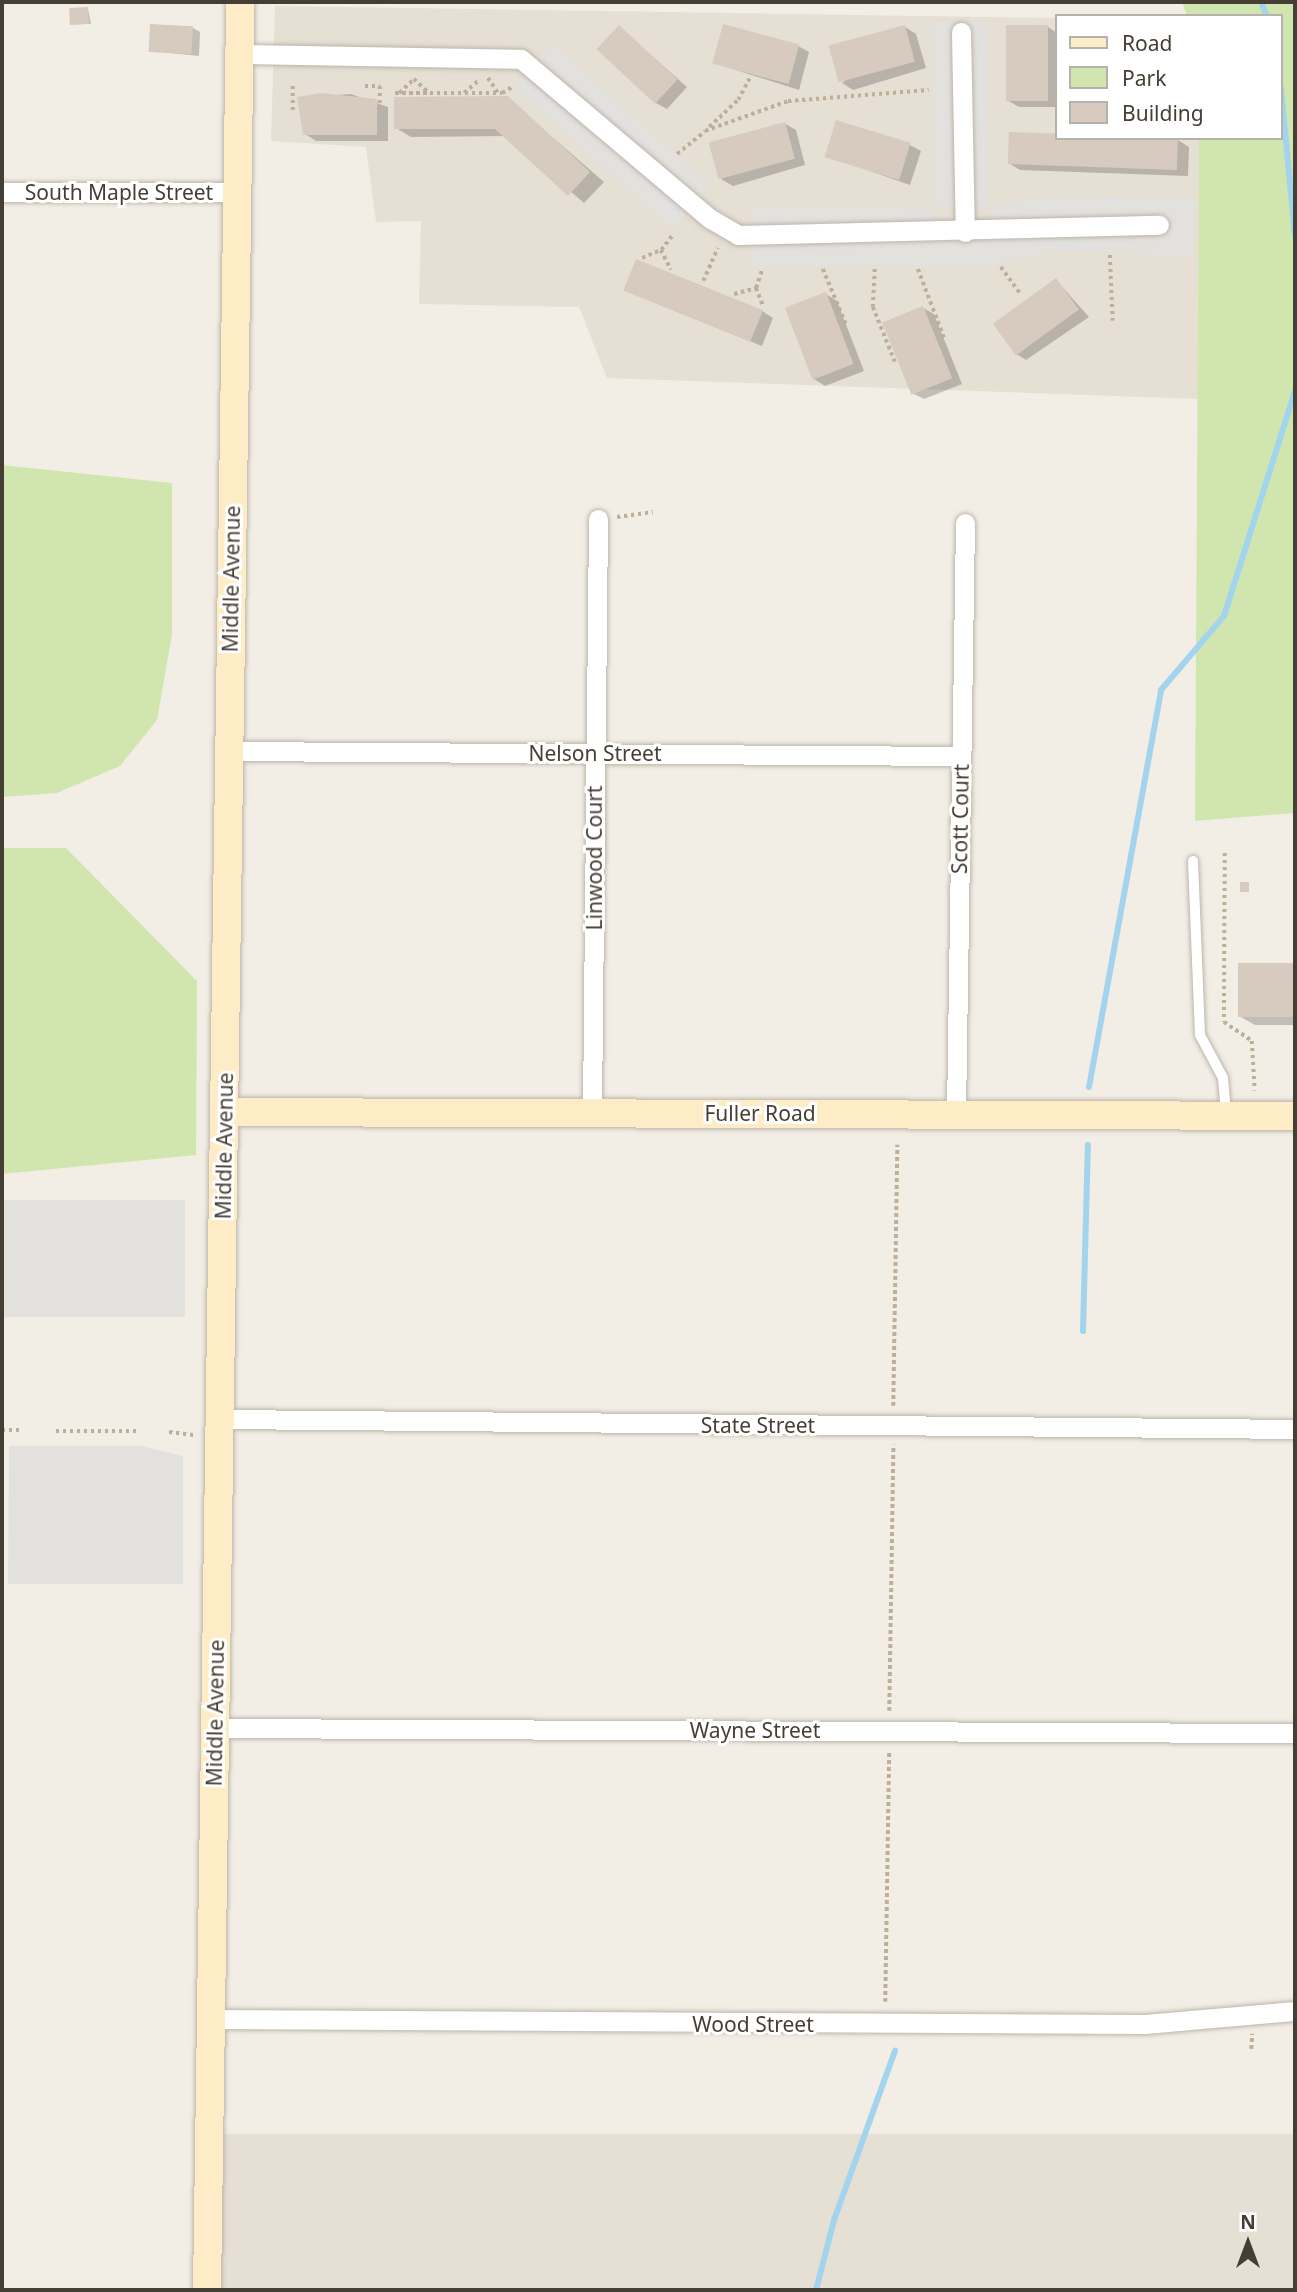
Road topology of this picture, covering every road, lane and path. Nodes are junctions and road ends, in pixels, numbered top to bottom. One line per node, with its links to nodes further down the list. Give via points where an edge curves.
1 (240, 2): 3 (street, Middle Avenue)
2 (961, 32): 19 (street)
3 (239, 54): 17 (street, Middle Avenue); 19 (street, via 521,59 727,232)
4 (749, 79): 14 (path, via 731,109)
5 (293, 86): 12 (path)
6 (365, 86): 13 (path, via 380,86)
7 (512, 87): 11 (path)
8 (929, 90): 14 (path, via 788,101)
9 (429, 93): 9 (path, via 397,93 414,79); 10 (path)
10 (464, 93): 11 (path); 11 (path, via 484,78)
11 (498, 93)
12 (293, 114)
13 (380, 114)
14 (705, 131): 15 (path)
15 (677, 154)
16 (2, 192): 17 (street, South Maple Street)
17 (237, 192): 43 (street, Middle Avenue)
18 (1159, 225): 19 (street)
19 (965, 232)
20 (672, 236): 22 (path)
21 (718, 248): 31 (path)
22 (661, 250): 24 (path); 30 (path)
23 (1110, 256): 36 (path)
24 (642, 258)
25 (1002, 267): 34 (path)
26 (762, 269): 32 (path)
27 (823, 269): 37 (path)
28 (875, 269): 39 (path, via 873,307)
29 (918, 269): 38 (path)
30 (671, 270)
31 (703, 281)
32 (756, 288): 33 (path); 35 (path)
33 (734, 294)
34 (1021, 295)
35 (763, 305)
36 (1112, 321)
37 (847, 327)
38 (945, 340)
39 (895, 362)
40 (653, 512): 41 (path)
41 (598, 519): 44 (street, Linwood Court)
42 (965, 523): 45 (street, Scott Court)
43 (228, 751): 44 (street, Nelson Street); 49 (street, Middle Avenue)
44 (594, 753): 45 (street, Nelson Street); 50 (street, Linwood Court)
45 (961, 756): 51 (street, Scott Court)
46 (1225, 853): 48 (path, via 1224,1022 1252,1041)
47 (1193, 861): 53 (lane, via 1200,1035 1223,1078)
48 (1255, 1093)
49 (224, 1112): 50 (street, Fuller Road); 56 (street, Middle Avenue)
50 (592, 1112): 51 (street, Fuller Road)
51 (956, 1114): 53 (street, Fuller Road)
52 (1295, 1116): 53 (street, Fuller Road)
53 (1226, 1118)
54 (897, 1145): 55 (path)
55 (893, 1412)
56 (221, 1419): 57 (street, State Street); 66 (street, Middle Avenue)
57 (1295, 1429)
58 (2, 1430): 59 (path)
59 (21, 1430)
60 (56, 1431): 61 (path)
61 (137, 1432)
62 (170, 1433): 63 (path)
63 (201, 1440)
64 (893, 1440): 65 (path)
65 (889, 1717)
66 (214, 1728): 67 (street, Wayne Street); 71 (street, Middle Avenue)
67 (1295, 1733)
68 (889, 1745): 69 (path)
69 (885, 2009)
70 (1295, 2011): 71 (street, Wood Street, via 1145,2024)
71 (210, 2019): 72 (street, Middle Avenue)
72 (207, 2290)

